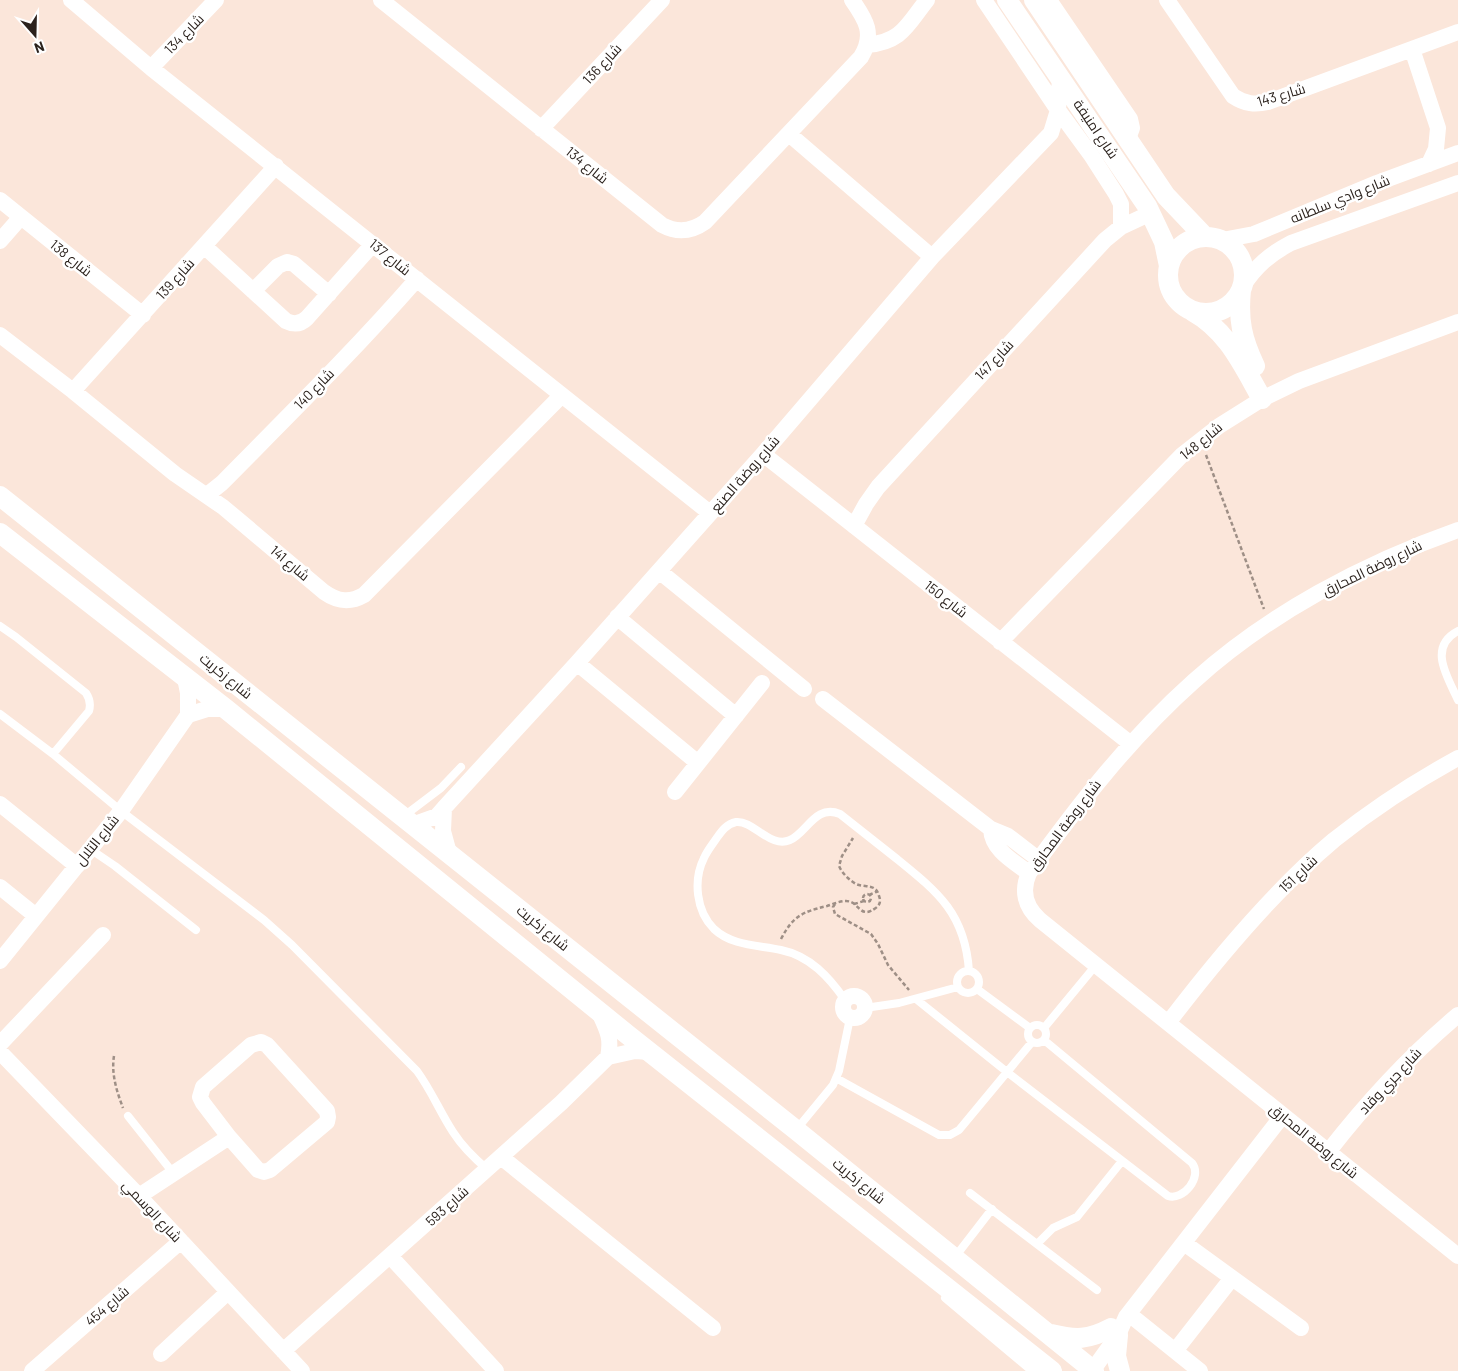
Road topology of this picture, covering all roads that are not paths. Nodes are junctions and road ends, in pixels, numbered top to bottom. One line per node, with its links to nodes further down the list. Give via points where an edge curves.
1 (71, 0): 15 (street, شارع 137)
2 (216, 0): 15 (street, شارع 134)
3 (381, 0): 18 (street, شارع 134)
4 (662, 0): 18 (street, شارع 136)
5 (852, 0): 13 (street, via 866,24)
6 (927, 0): 13 (street, via 899,35 884,43)
7 (984, 0): 17 (street)
8 (1007, 0): 16 (street, شارع امنيفة)
9 (1034, 0): 22 (street, شارع امنيفة)
10 (1049, 0): 22 (street, via 1130,119 1132,128)
11 (1167, 0): 14 (street, شارع 143, via 1233,96 1250,104 1268,102)
12 (1458, 32): 14 (street, شارع 143)
13 (867, 45): 20 (street, شارع 134, via 861,58)
14 (1412, 50): 19 (street)
15 (151, 68): 27 (street, شارع 137)
16 (1060, 78): 17 (street, شارع روضة الصنع); 28 (street, شارع امنيفة)
17 (1058, 110): 21 (street, شارع روضة الصنع, via 1051,133); 25 (street)
18 (541, 128): 20 (street, شارع 134, via 662,225 680,231 694,229 705,222)
19 (1438, 128): 23 (street); 26 (street, via 1436,148)
20 (789, 134): 38 (street)
21 (1045, 138): 25 (street, via 1071,140); 38 (street, شارع روضة الصنع)
22 (1128, 139): 34 (street, شارع امنيفة, via 1166,196)
23 (1458, 146)
24 (1458, 153): 26 (street, شارع وادي سلطانه)
25 (1091, 155): 28 (street); 33 (street, via 1119,199)
26 (1429, 164): 34 (street, شارع وادي سلطانه, via 1254,234)
27 (276, 166): 36 (street, شارع 137); 37 (street, شارع 139)
28 (1121, 167): 31 (street, شارع امنيفة)
29 (1458, 183): 41 (street, شارع وادي سلطانه, via 1291,243 1263,261)
30 (0, 200): 32 (street, شارع 138)
31 (1151, 213): 33 (street, شارع 147); 39 (street, شارع امنيفة, via 1164,242)
32 (21, 217): 35 (street); 45 (street, شارع 138)
33 (1122, 227): 55 (street, شارع 147, via 1105,240 878,487)
34 (1213, 238): 39 (street, via 1197,238 1182,245); 41 (street, via 1235,250 1240,257 1244,273)
35 (0, 241)
36 (373, 244): 40 (street, شارع 137); 43 (street)
37 (204, 246): 42 (street); 45 (street, شارع 139)
38 (932, 257): 51 (street, شارع روضة الصنع)
39 (1169, 266): 44 (street, via 1172,293)
40 (417, 279): 49 (street, شارع 137); 52 (street, شارع 140, via 321,383)
41 (1242, 288): 44 (street, via 1232,303 1217,311); 50 (street, via 1239,310 1242,332)
42 (253, 292): 43 (street, via 278,266 287,262 294,264); 43 (street, via 291,324 303,322)
43 (329, 294)
44 (1192, 310): 50 (street, via 1222,334)
45 (142, 315): 48 (street, شارع 139)
46 (1458, 322): 50 (street, شارع 148, via 1300,380)
47 (0, 335): 48 (street, شارع 141)
48 (73, 392): 52 (street, شارع 141, via 175,474)
49 (561, 396): 52 (street, شارع 141, via 358,599 337,600 324,592); 54 (street, شارع 137)
50 (1266, 396): 62 (street, شارع 148, via 1238,412 1182,455)
51 (763, 454): 54 (street, شارع روضة الصنع); 55 (street, شارع 150)
52 (208, 495)
53 (0, 496): 82 (street, شارع زكريت)
54 (710, 513): 58 (street, شارع روضة الصنع)
55 (854, 526): 62 (street, شارع 150)
56 (1458, 530): 73 (street, شارع روضة المحارق, via 1351,576 1269,624 1195,680)
57 (0, 533): 64 (street, شارع زكريت)
58 (659, 570): 59 (street, شارع روضة الصنع); 66 (street)
59 (617, 618): 63 (street, شارع روضة الصنع); 72 (street)
60 (0, 626): 74 (lane, via 89,697 89,710)
61 (1458, 631): 68 (lane, via 1448,639 1442,653 1443,668)
62 (1000, 642): 73 (street, شارع 150)
63 (577, 663): 76 (street); 80 (street, شارع روضة الصنع)
64 (185, 678): 69 (street, شارع زكريت); 71 (street)
65 (762, 683): 72 (street)
66 (804, 689)
67 (823, 699): 83 (street)
68 (1458, 700)
69 (226, 709): 71 (street, via 207,708); 101 (street, شارع زكريت)
70 (0, 714): 74 (lane)
71 (188, 715): 81 (street, شارع التلال)
72 (736, 716): 76 (street)
73 (1131, 744): 86 (street, شارع روضة المحارق, via 1083,799)
74 (53, 754): 81 (lane)
75 (1458, 758): 104 (street, شارع 151, via 1395,795 1302,870 1212,967)
76 (698, 763): 78 (street)
77 (461, 767): 82 (lane)
78 (675, 792)
79 (0, 804): 87 (street)
80 (444, 808): 82 (street, شارع روضة الصنع, via 437,816); 85 (street, via 443,831)
81 (121, 811): 84 (street, شارع التلال); 122 (lane, via 264,920 322,974 417,1071 454,1133)
82 (407, 822): 85 (street, شارع زكريت)
83 (990, 829): 86 (street, via 1008,836); 88 (street, via 992,840 999,849)
84 (90, 849): 87 (street, شارع التلال); 91 (lane)
85 (449, 853): 117 (street, شارع زكريت)
86 (1038, 859): 88 (street, شارع روضة المحارق)
87 (77, 866): 90 (street, شارع التلال)
88 (1029, 873): 94 (street, شارع روضة المحارق, via 1024,887 1030,909)
89 (0, 887): 90 (street)
90 (36, 916): 93 (street, شارع التلال)
91 (196, 930)
92 (103, 935): 109 (street)
93 (0, 961)
94 (1096, 965): 104 (street, شارع روضة المحارق); 106 (lane)
95 (969, 971): 96 (lane, via 957,978); 97 (lane, via 977,976); 99 (lane, via 962,935 945,902 928,884 840,814 827,811 793,839 780,842 771,840 747,824 736,822 724,828 700,867 697,886 707,920 724,936 745,944 792,953 813,964 829,978)
96 (958, 987): 97 (lane, via 964,993); 98 (lane)
97 (977, 989): 105 (lane)
98 (916, 999): 100 (lane); 113 (lane)
99 (845, 1000): 100 (street, via 858,997); 103 (street, via 843,1013)
100 (865, 1008): 103 (street, via 860,1017)
101 (598, 1011): 111 (street, شارع زكريت); 112 (street, via 609,1039)
102 (1458, 1015): 119 (street, شارع جري وقاد, via 1377,1092)
103 (850, 1018): 114 (lane)
104 (1168, 1023): 116 (street, شارع روضة المحارق)
105 (1030, 1028): 106 (lane, via 1037,1025); 108 (lane, via 1028,1036)
106 (1044, 1028): 107 (lane)
107 (1044, 1040): 108 (lane); 121 (lane, via 1192,1163 1197,1172 1184,1193 1171,1198)
108 (1032, 1042): 113 (lane)
109 (0, 1044)
110 (0, 1052): 125 (street, شارع الوسمي)
111 (650, 1052): 112 (street, via 635,1050); 133 (street, شارع زكريت)
112 (608, 1057): 120 (street, شارع 593)
113 (1007, 1072): 114 (lane, via 959,1130 950,1136 944,1136); 121 (lane)
114 (836, 1078): 117 (lane)
115 (128, 1116): 123 (lane)
116 (1283, 1116): 119 (street, شارع روضة المحارق); 128 (street, شارع زكريت)
117 (796, 1130): 132 (street, شارع زكريت)
118 (229, 1137): 118 (street, via 258,1170 267,1172 327,1122 328,1114 268,1045 258,1042 201,1091 201,1100); 123 (street)
119 (1328, 1152): 131 (street, شارع روضة المحارق)
120 (501, 1157): 122 (street, شارع 593); 138 (street)
121 (1122, 1161): 129 (lane, via 1077,1218 1053,1228)
122 (487, 1170): 130 (street, شارع 593)
123 (174, 1174): 125 (street)
124 (970, 1192): 126 (lane)
125 (139, 1196): 127 (street, شارع الوسمي)
126 (992, 1209): 129 (lane); 132 (lane)
127 (181, 1241): 136 (street, شارع الوسمي); 145 (street, شارع 454)
128 (1184, 1243): 134 (street); 137 (street, شارع زكريت)
129 (1037, 1244): 135 (lane)
130 (390, 1256): 141 (street, شارع 593); 147 (street)
131 (1458, 1256)
132 (954, 1258): 140 (street, شارع زكريت)
133 (933, 1276): 148 (lane, via 946,1299); 149 (street, شارع زكريت)
134 (1232, 1278): 139 (street); 142 (street)
135 (1097, 1290)
136 (228, 1292): 141 (street, شارع الوسمي); 143 (street)
137 (1121, 1323): 140 (street, via 1086,1339); 142 (street); 144 (street, شارع زكريت); 150 (street, via 1116,1356)
138 (713, 1328)
139 (1301, 1328)
140 (1048, 1333): 144 (street, شارع زكريت)
141 (283, 1351): 146 (street, شارع الوسمي)
142 (1175, 1351): 151 (street)
143 (161, 1354)
144 (1088, 1369)
145 (32, 1371)
146 (302, 1371)
147 (496, 1371)
148 (1032, 1371)
149 (1052, 1371)
150 (1120, 1371)
151 (1200, 1371)

